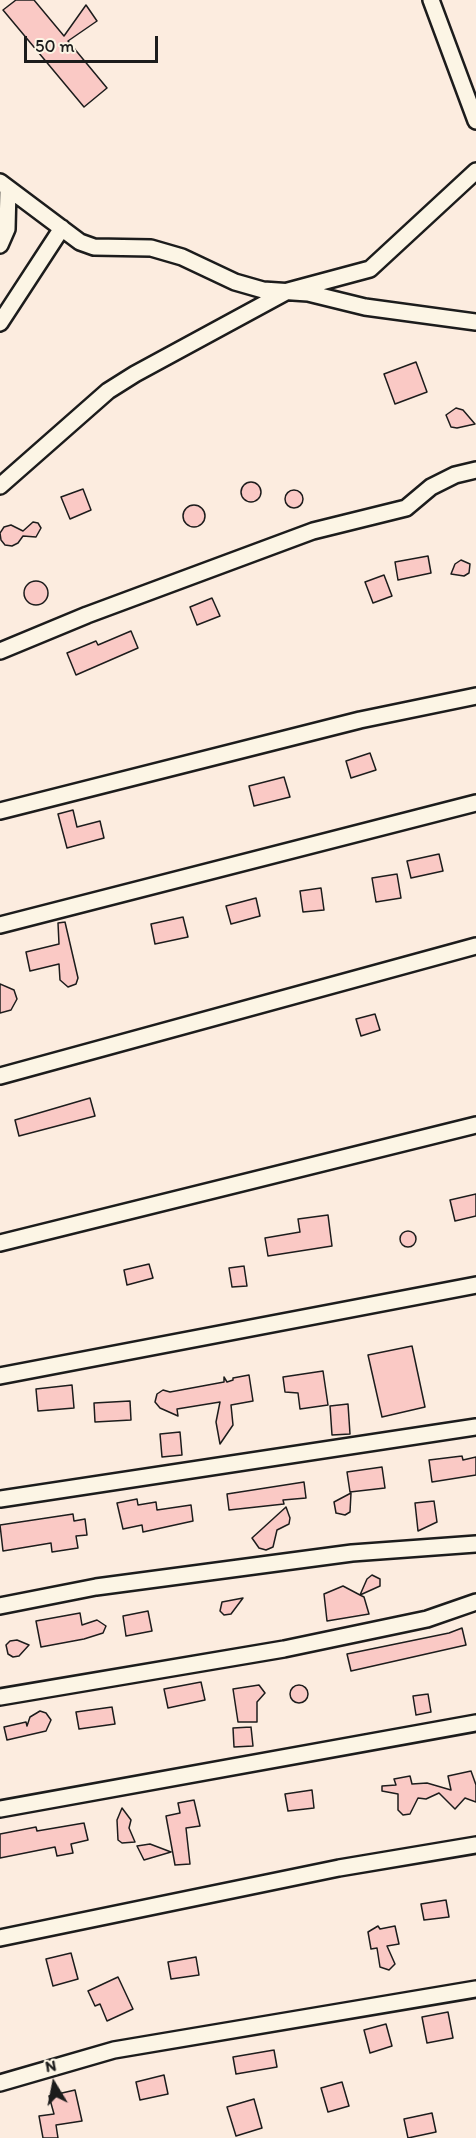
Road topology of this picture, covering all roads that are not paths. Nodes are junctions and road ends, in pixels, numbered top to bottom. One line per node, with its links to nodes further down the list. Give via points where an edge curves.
1 (431, 0): 2 (street)
2 (476, 121)
3 (476, 171): 7 (street, via 370,269)
4 (4, 185): 5 (street); 6 (street, via 7,229)
5 (62, 228): 7 (street, via 94,247 151,248 182,257 235,282 263,290); 9 (street)
6 (0, 245)
7 (288, 291): 8 (street, via 423,317); 11 (street, via 108,391)
8 (476, 322)
9 (0, 323)
10 (476, 470): 12 (street, via 431,487 406,508 313,531)
11 (0, 486)
12 (0, 651)
13 (476, 696): 15 (street, via 360,720)
14 (476, 803): 16 (street)
15 (0, 811)
16 (0, 925)
17 (476, 946): 18 (street)
18 (0, 1076)
19 (476, 1125): 20 (street)
20 (0, 1243)
21 (476, 1285): 22 (street)
22 (0, 1376)
23 (476, 1427): 24 (street)
24 (0, 1499)
25 (476, 1544): 27 (street, via 341,1555 96,1587)
26 (476, 1602): 28 (street, via 427,1619 284,1649)
27 (0, 1606)
28 (0, 1697)
29 (476, 1723): 30 (street)
30 (0, 1809)
31 (476, 1845): 32 (street, via 339,1868)
32 (0, 1938)
33 (476, 1989): 34 (street, via 114,2050)
34 (0, 2083)

